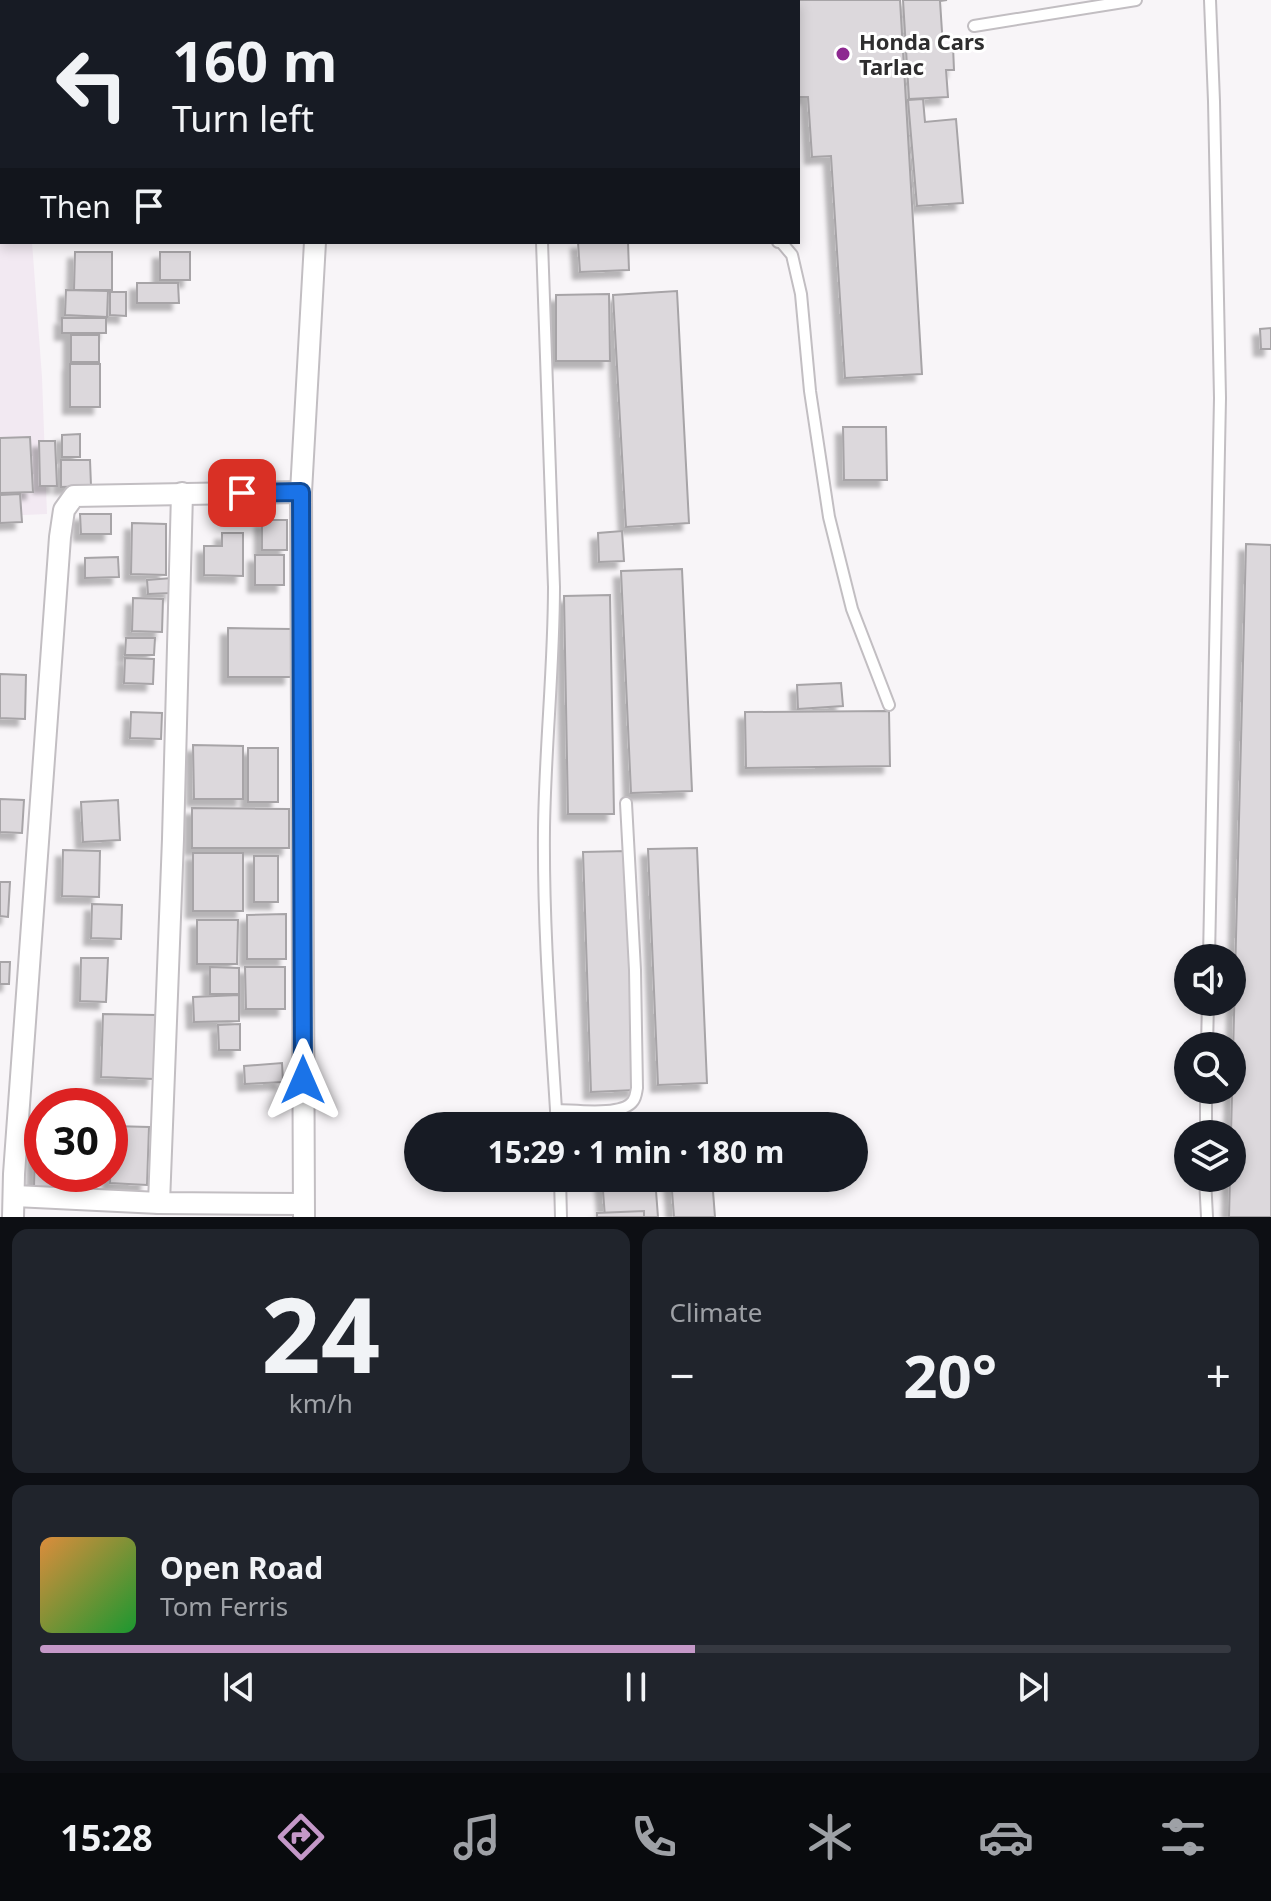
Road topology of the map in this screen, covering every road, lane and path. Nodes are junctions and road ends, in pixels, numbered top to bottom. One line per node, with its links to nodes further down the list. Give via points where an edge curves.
1 (1136, 0): 3 (lane)
2 (1210, 0): 11 (lane, via 1220,398)
3 (974, 26)
4 (315, 244): 7 (street)
5 (542, 244): 12 (lane, via 554,587 544,831)
6 (783, 244): 9 (lane, via 792,255 801,294 829,517 852,609)
7 (301, 492): 8 (street); 17 (street)
8 (182, 493): 15 (street, via 74,496 64,510); 16 (street)
9 (889, 705)
10 (626, 803): 12 (lane, via 635,1098 631,1105 612,1111)
11 (1209, 944)
12 (556, 1110)
13 (560, 1192): 19 (lane)
14 (1206, 1192): 20 (lane)
15 (15, 1196): 16 (street); 18 (street)
16 (159, 1203): 17 (street)
17 (304, 1210)
18 (13, 1217)
19 (561, 1217)
20 (1207, 1217)

